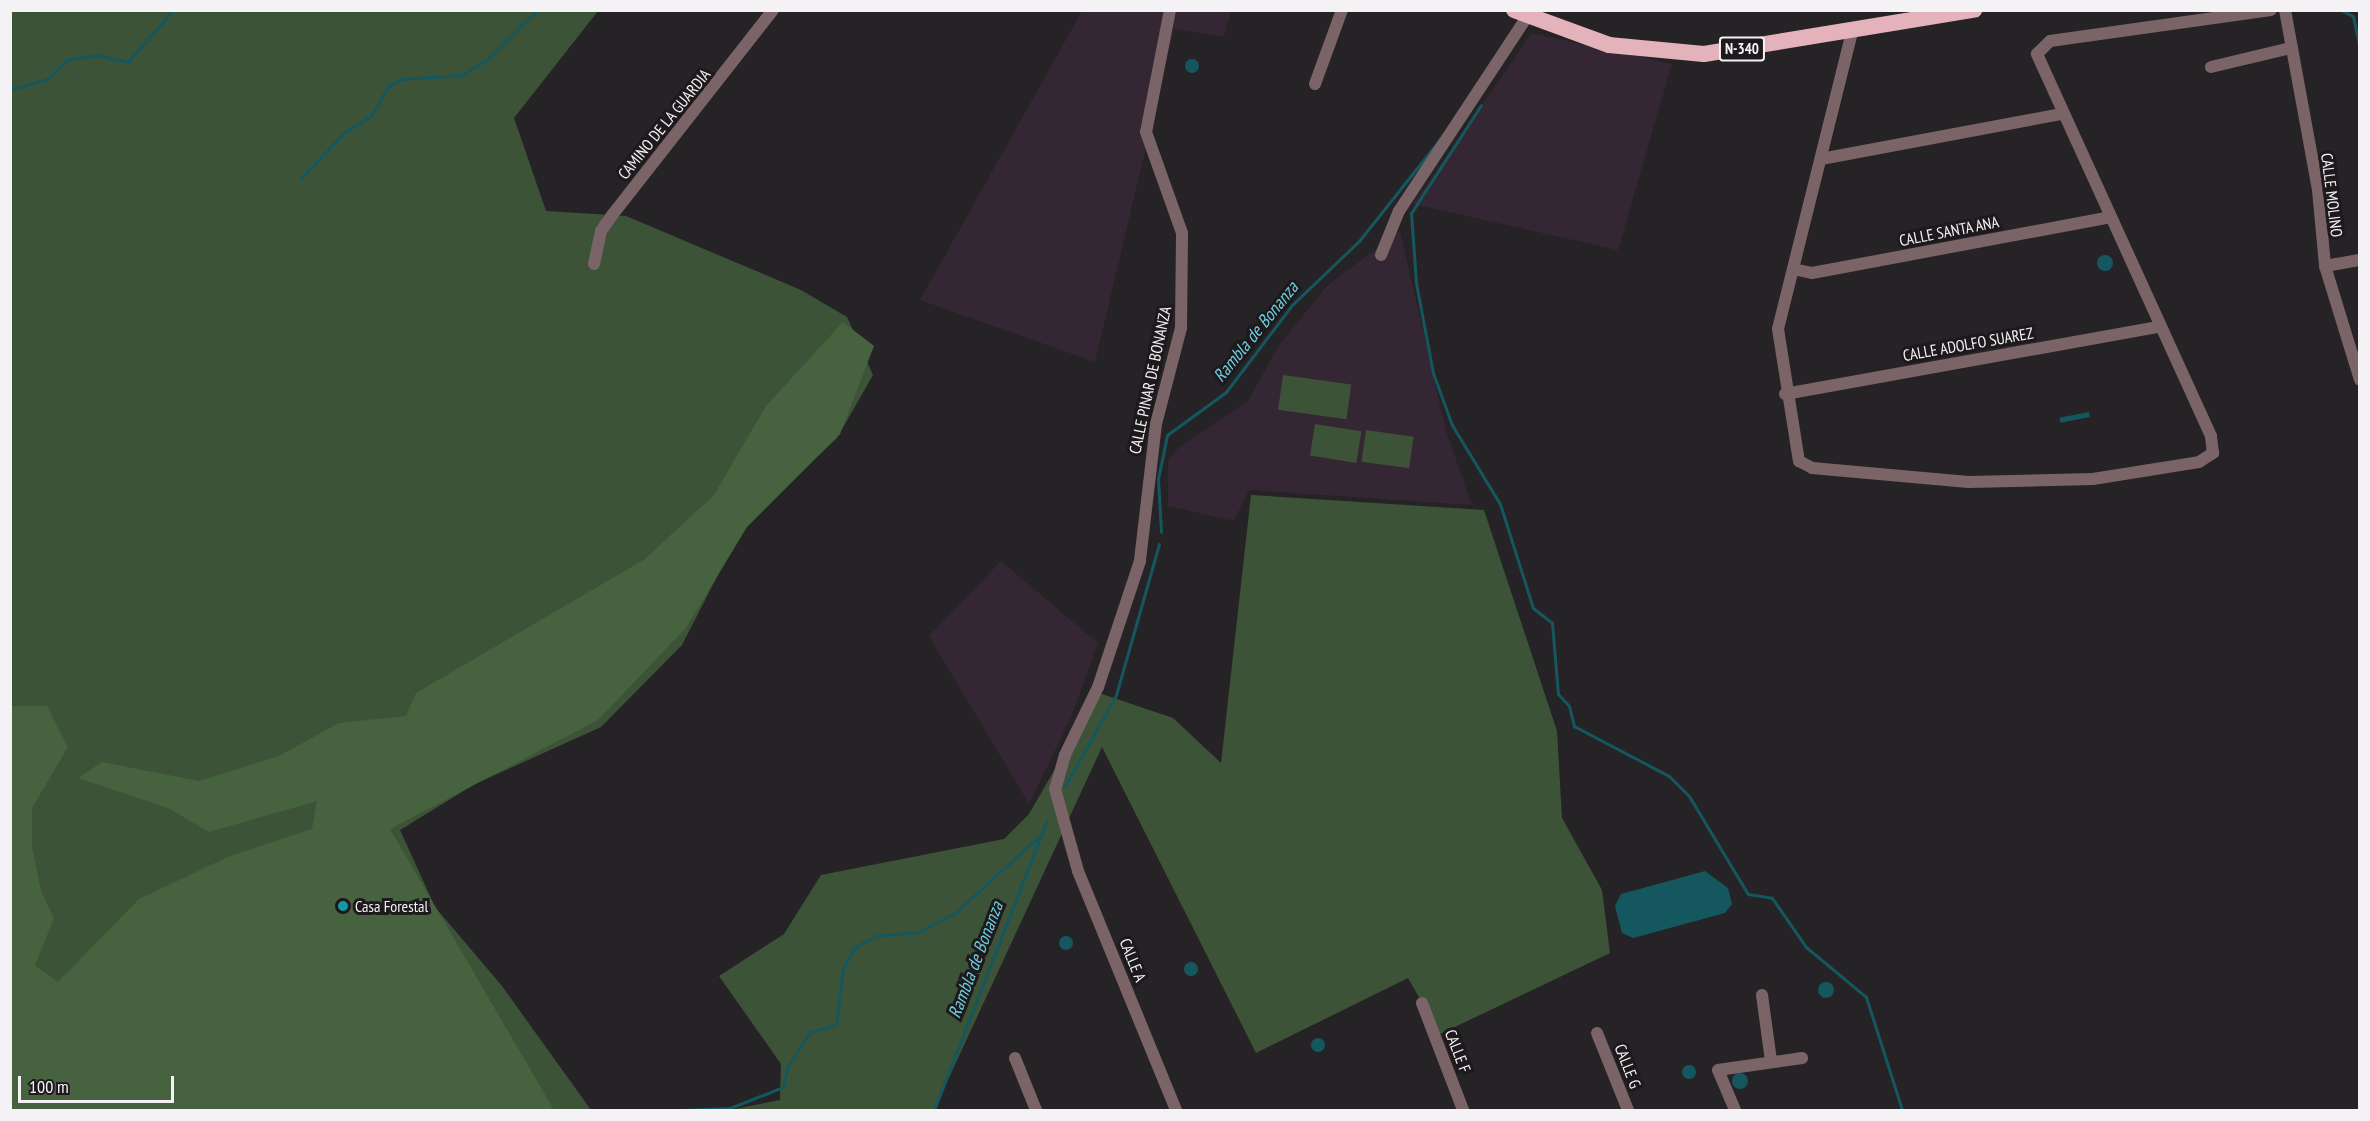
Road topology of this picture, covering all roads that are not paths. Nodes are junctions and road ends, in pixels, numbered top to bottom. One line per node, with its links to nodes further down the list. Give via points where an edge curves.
1 (773, 10): 17 (street, CAMINO DE LA GUARDIA, via 601,231)
2 (1170, 10): 23 (street, CALLE PINAR DE BONANZA, via 1146,132 1182,233 1181,328 1156,424 1140,561 1098,687 1058,773)
3 (1342, 10): 11 (street)
4 (1974, 10): 8 (highway, N-340)
5 (2271, 10): 12 (street, via 2050,41 2037,54)
6 (2285, 10): 9 (street, CALLE MOLINO)
7 (1521, 14): 8 (highway, N-340, via 1585,39 1662,52 1704,54); 15 (street, via 1399,211)
8 (1852, 32): 13 (street)
9 (2291, 48): 10 (street); 18 (street, CALLE MOLINO, via 2318,190)
10 (2211, 67)
11 (1316, 84)
12 (2062, 114): 13 (street); 14 (street)
13 (1821, 159): 19 (street)
14 (2110, 217): 19 (street, CALLE SANTA ANA, via 1812,273); 20 (street)
15 (1380, 255)
16 (2360, 260): 18 (street)
17 (594, 264)
18 (2325, 266): 21 (street, CALLE MOLINO)
19 (1793, 269): 22 (street, via 1778,329)
20 (2157, 327): 22 (street, CALLE ADOLFO SUAREZ); 22 (street, via 2211,436 2213,453 2199,462 2093,479 1978,482 1812,468 1793,449)
21 (2360, 380)
22 (1785, 394)
23 (1061, 821): 30 (street, CALLE A)
24 (1762, 995): 29 (street)
25 (1422, 1003): 32 (street, CALLE F)
26 (1598, 1033): 33 (street, CALLE G)
27 (1016, 1058): 31 (street)
28 (1803, 1058): 29 (street)
29 (1771, 1061): 34 (street, via 1718,1070)
30 (1172, 1109)
31 (1036, 1110)
32 (1463, 1110)
33 (1628, 1110)
34 (1735, 1110)

